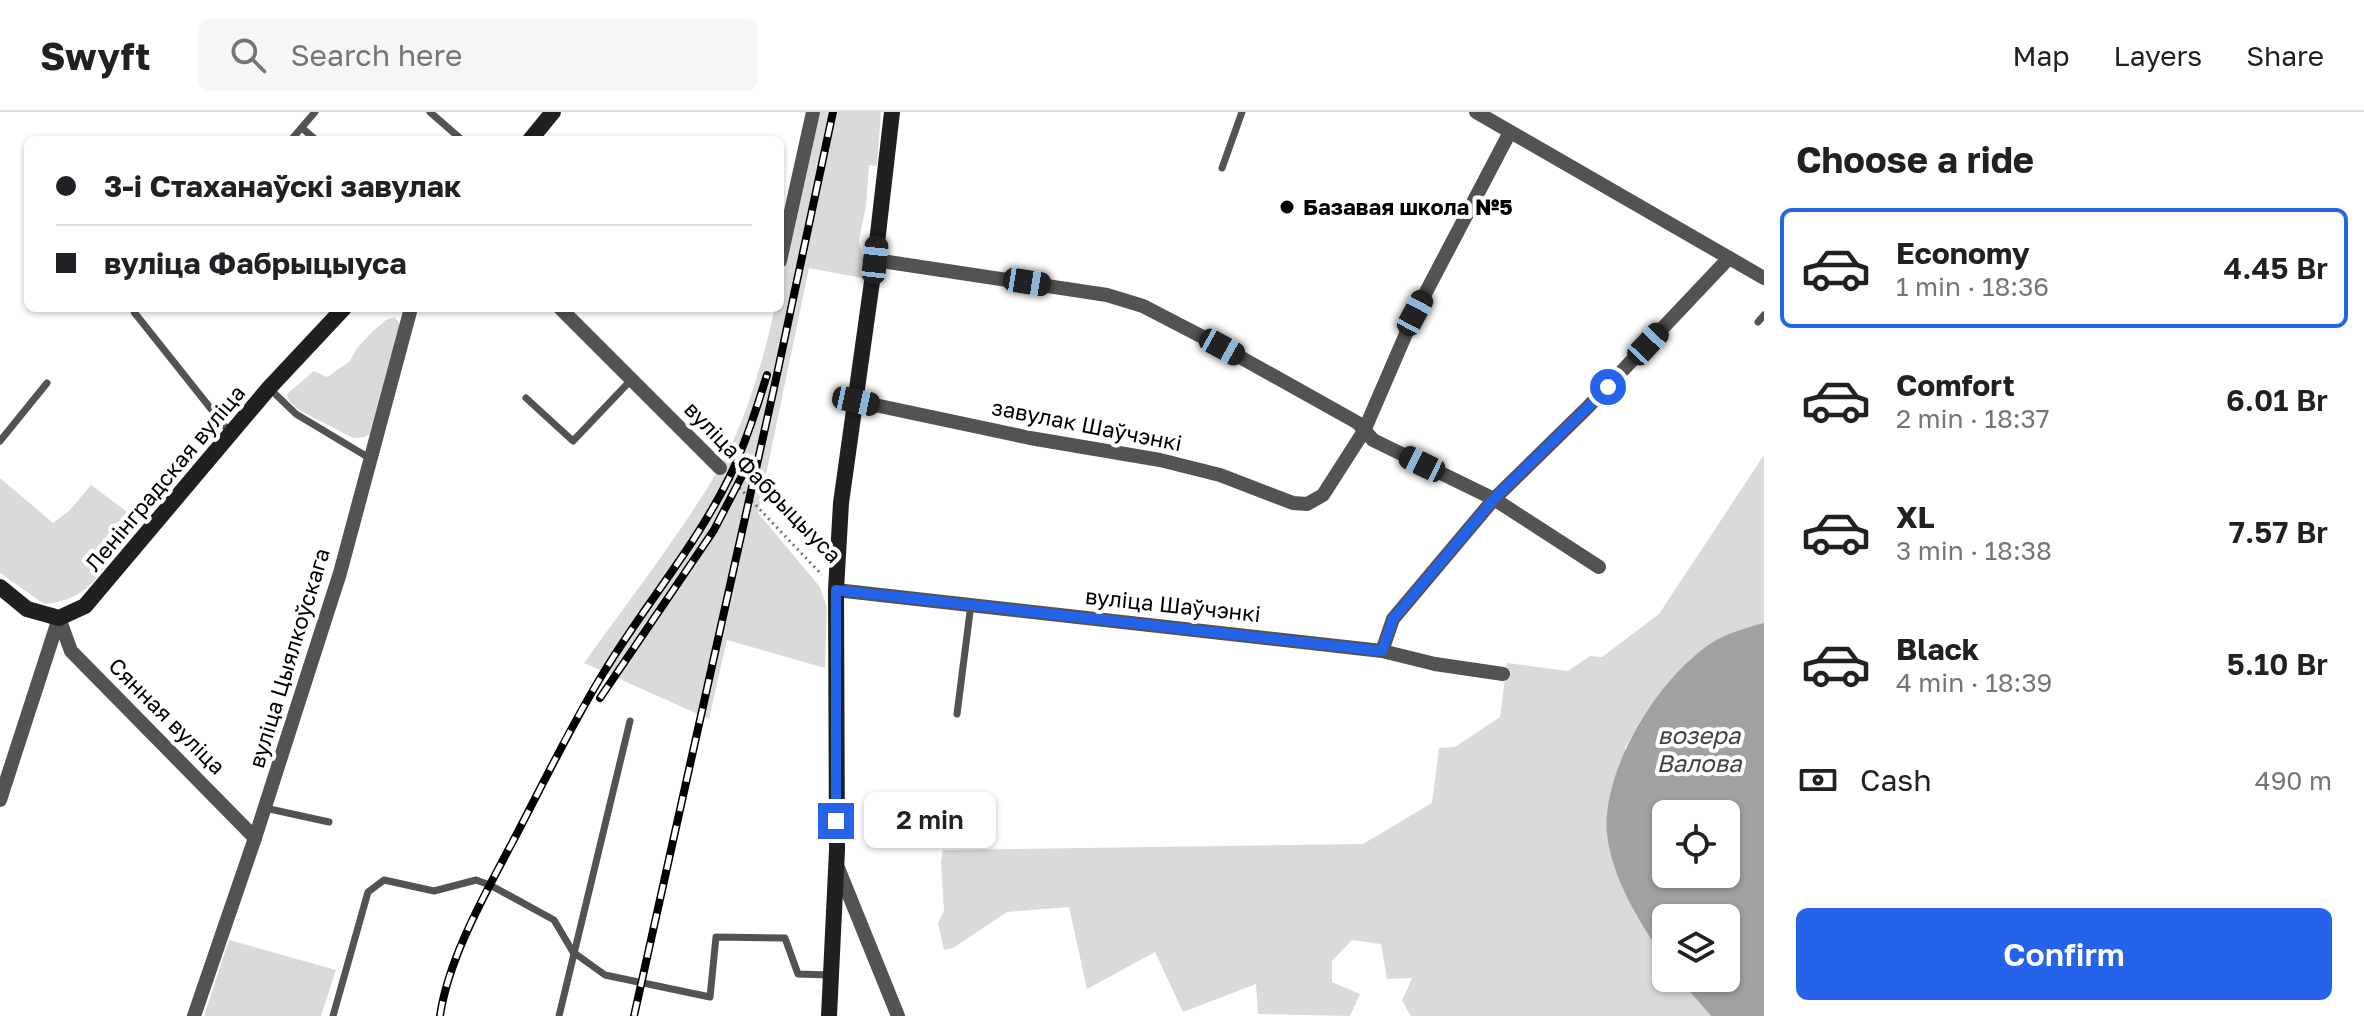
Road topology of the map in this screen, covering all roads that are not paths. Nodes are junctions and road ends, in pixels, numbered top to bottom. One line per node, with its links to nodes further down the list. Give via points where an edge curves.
1 (315, 112): 8 (lane)
2 (430, 112): 12 (lane)
3 (553, 112): 13 (street)
4 (813, 112): 16 (street)
5 (892, 112): 19 (street)
6 (1242, 112): 14 (lane)
7 (1476, 112): 9 (street)
8 (302, 128): 10 (lane); 11 (lane)
9 (1510, 132): 18 (street); 32 (street, via 1415,313)
10 (295, 136)
11 (311, 136)
12 (457, 136)
13 (533, 136)
14 (1222, 168)
15 (784, 187): 16 (street)
16 (796, 190): 17 (street)
17 (784, 243)
18 (1729, 258): 20 (street); 37 (street)
19 (875, 260): 31 (street); 32 (street, via 1107,295 1143,306 1358,423)
20 (1764, 278)
21 (134, 312): 33 (lane)
22 (340, 312): 29 (street, Ленінградская вуліца)
23 (410, 312): 35 (street, вуліца Цыялкоўскага)
24 (564, 312): 27 (street, вуліца Фабрыцыуса)
25 (1764, 315): 26 (lane)
26 (1758, 322)
27 (632, 379): 30 (lane, via 573,441); 36 (street, вуліца Фабрыцыуса)
28 (47, 383): 34 (lane)
29 (269, 388): 33 (street, Ленінградская вуліца); 35 (lane, via 296,414)
30 (526, 398)
31 (856, 401): 32 (street, завулак Шаўчэнкі, via 1160,460 1307,504 1323,495); 40 (street, via 841,503)
32 (1364, 431): 37 (street)
33 (231, 434): 42 (street, Ленінградская вуліца, via 85,606)
34 (0, 441)
35 (371, 459): 48 (street, вуліца Цыялкоўскага)
36 (720, 468)
37 (1494, 499): 38 (street); 43 (street, via 1393,619)
38 (1599, 567)
39 (0, 587): 42 (street, via 27,609)
40 (836, 590): 41 (street, вуліца Шаўчэнкі); 51 (street, вуліца Фабрыцыуса)
41 (971, 604): 43 (street, вуліца Шаўчэнкі); 45 (lane)
42 (59, 618): 47 (street); 50 (street, Сянная вуліца, via 71,651)
43 (1382, 651): 44 (street, вуліца Шаўчэнкі)
44 (1503, 674)
45 (957, 714)
46 (630, 721): 52 (lane)
47 (0, 800)
48 (265, 808): 49 (lane); 50 (street, вуліца Цыялкоўскага)
49 (329, 822)
50 (255, 838): 54 (street, вуліца Цыялкоўскага)
51 (836, 862): 53 (street, вуліца Фабрыцыуса); 58 (street)
52 (573, 952): 53 (lane, via 605,975 710,997 716,937 785,938 798,974); 55 (lane, via 554,920 490,885 476,880 434,891 384,880 368,892); 56 (lane)
53 (829, 975): 57 (street, вуліца Фабрыцыуса)
54 (194, 1016)
55 (333, 1016)
56 (559, 1016)
57 (829, 1016)
58 (898, 1016)

